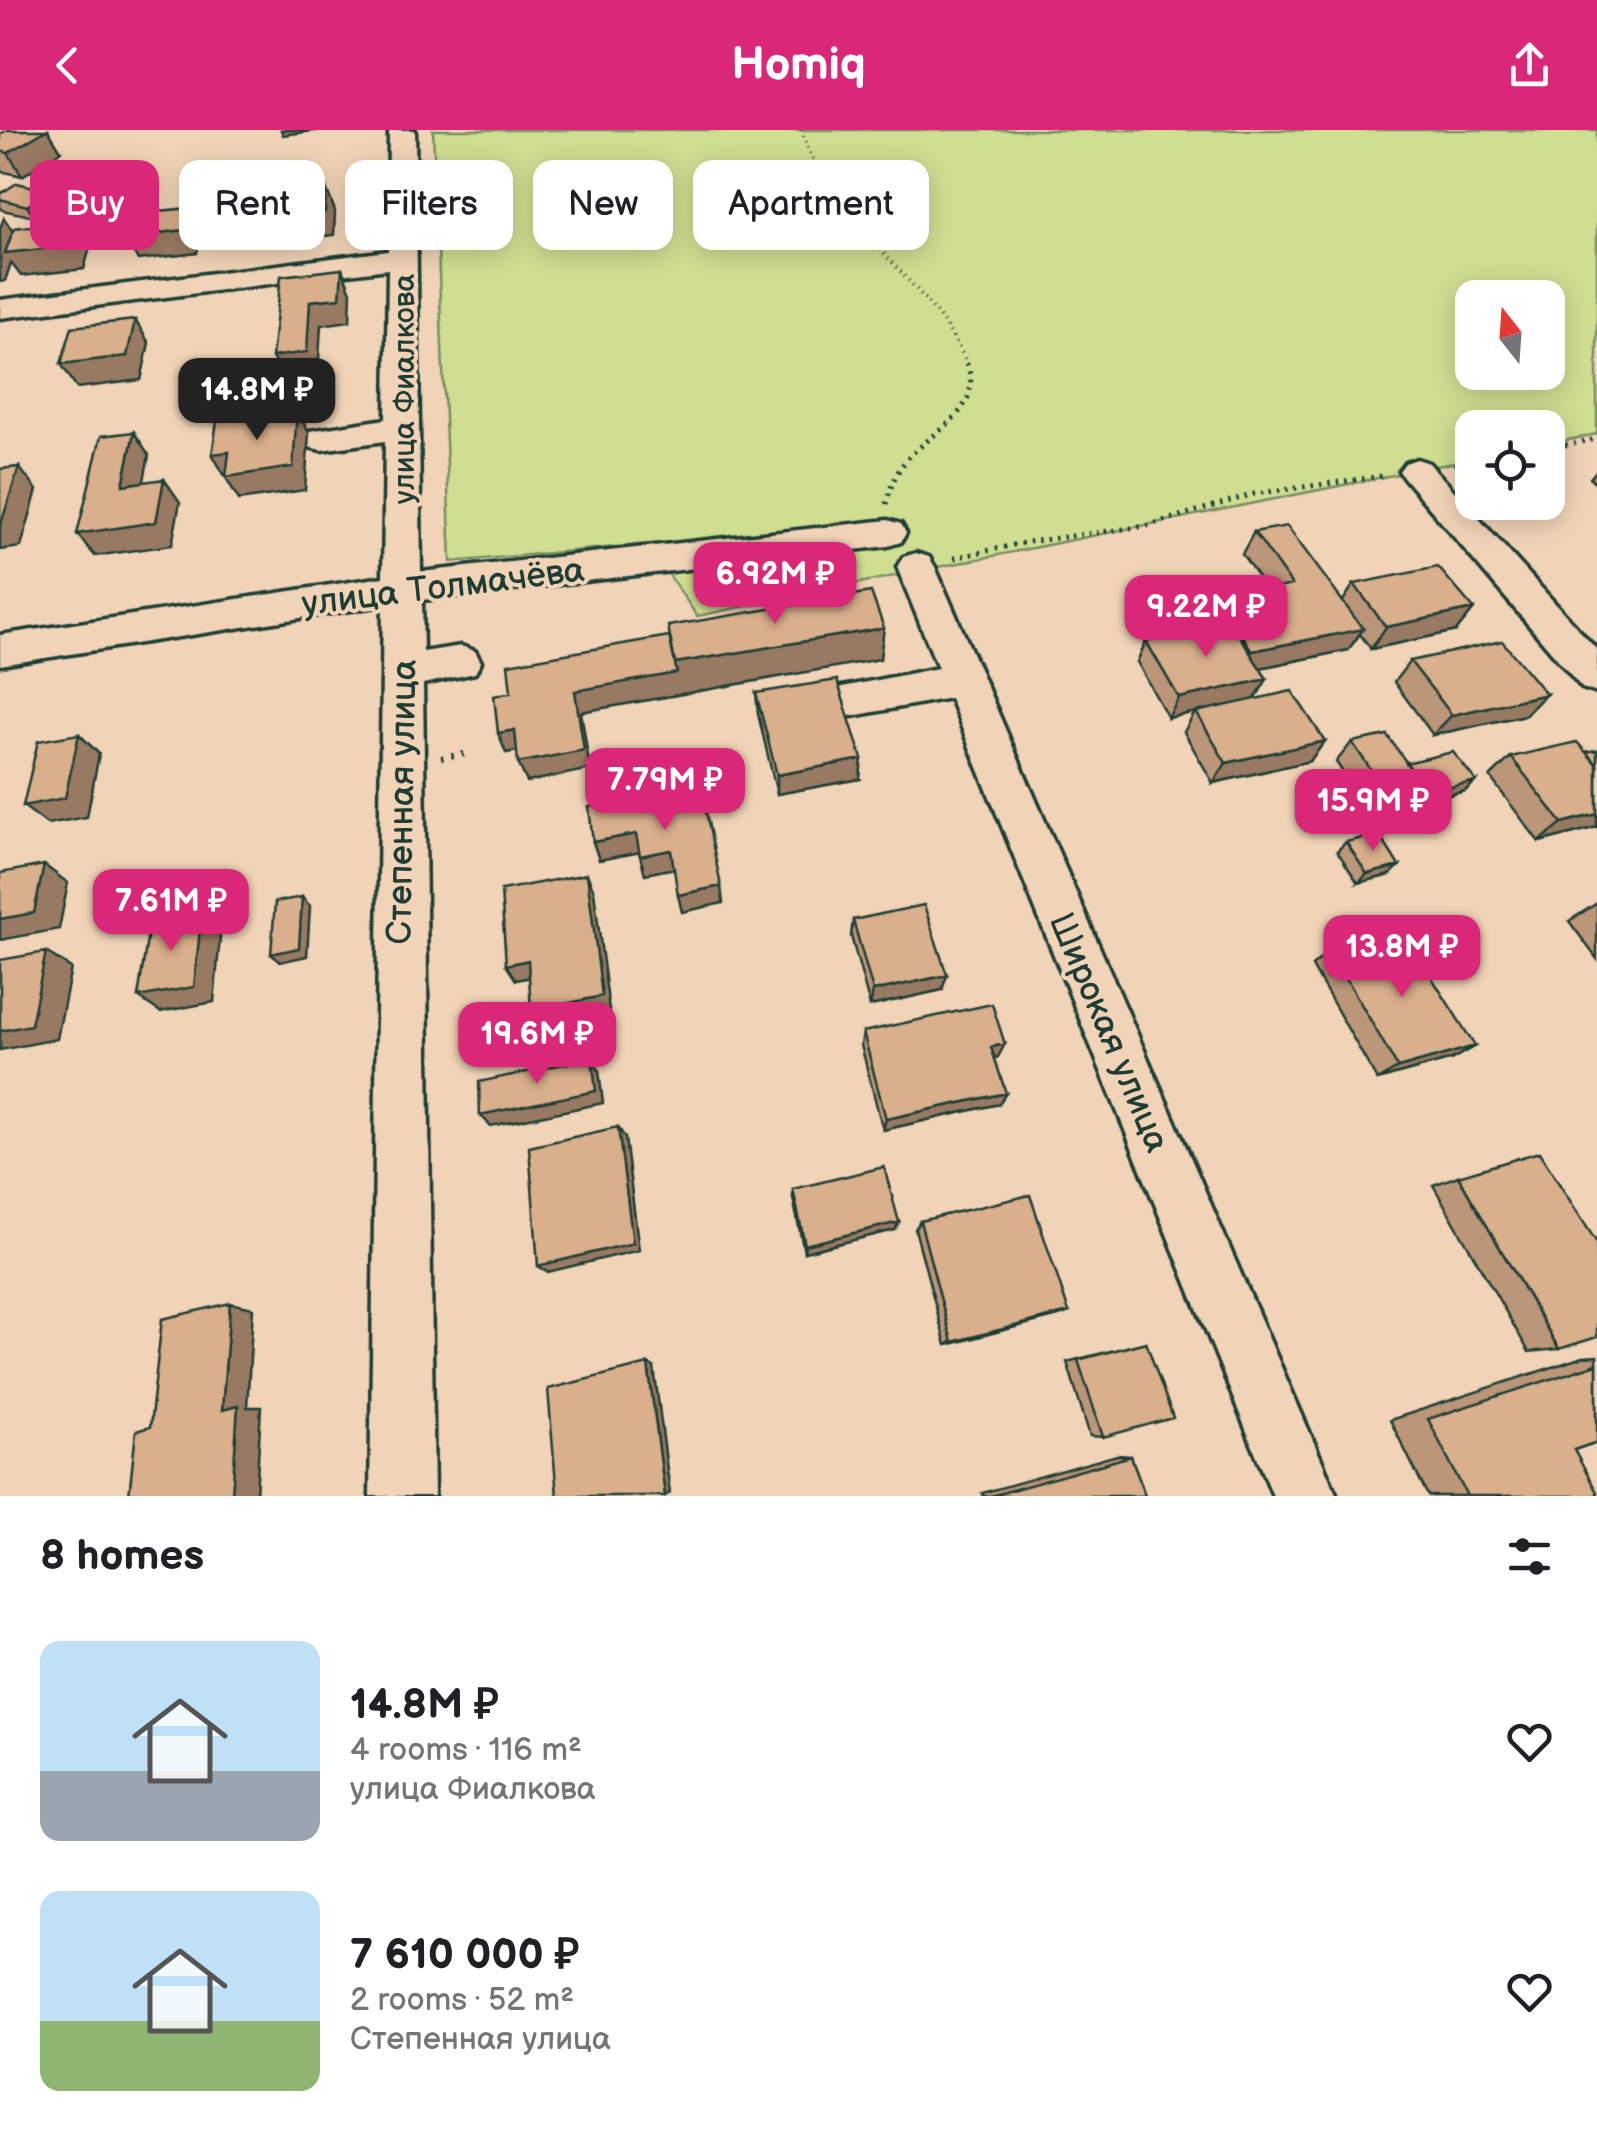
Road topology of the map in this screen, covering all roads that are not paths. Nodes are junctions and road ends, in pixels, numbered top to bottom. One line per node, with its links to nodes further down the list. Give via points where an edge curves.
1 (402, 130): 2 (street, улица Фиалкова)
2 (403, 258): 3 (street); 4 (street, улица Фиалкова)
3 (0, 309)
4 (404, 428): 5 (street); 8 (street, улица Фиалкова)
5 (320, 440)
6 (1417, 471): 12 (street)
7 (902, 550): 8 (street, улица Толмачёва); 13 (street, Широкая улица)
8 (405, 588): 9 (street, улица Толмачёва); 11 (street, Степенная улица)
9 (0, 650)
10 (461, 662): 11 (street)
11 (403, 672): 15 (street, Степенная улица)
12 (1597, 678)
13 (962, 680): 14 (street); 16 (street, Широкая улица)
14 (852, 700)
15 (402, 1496)
16 (1305, 1496)

